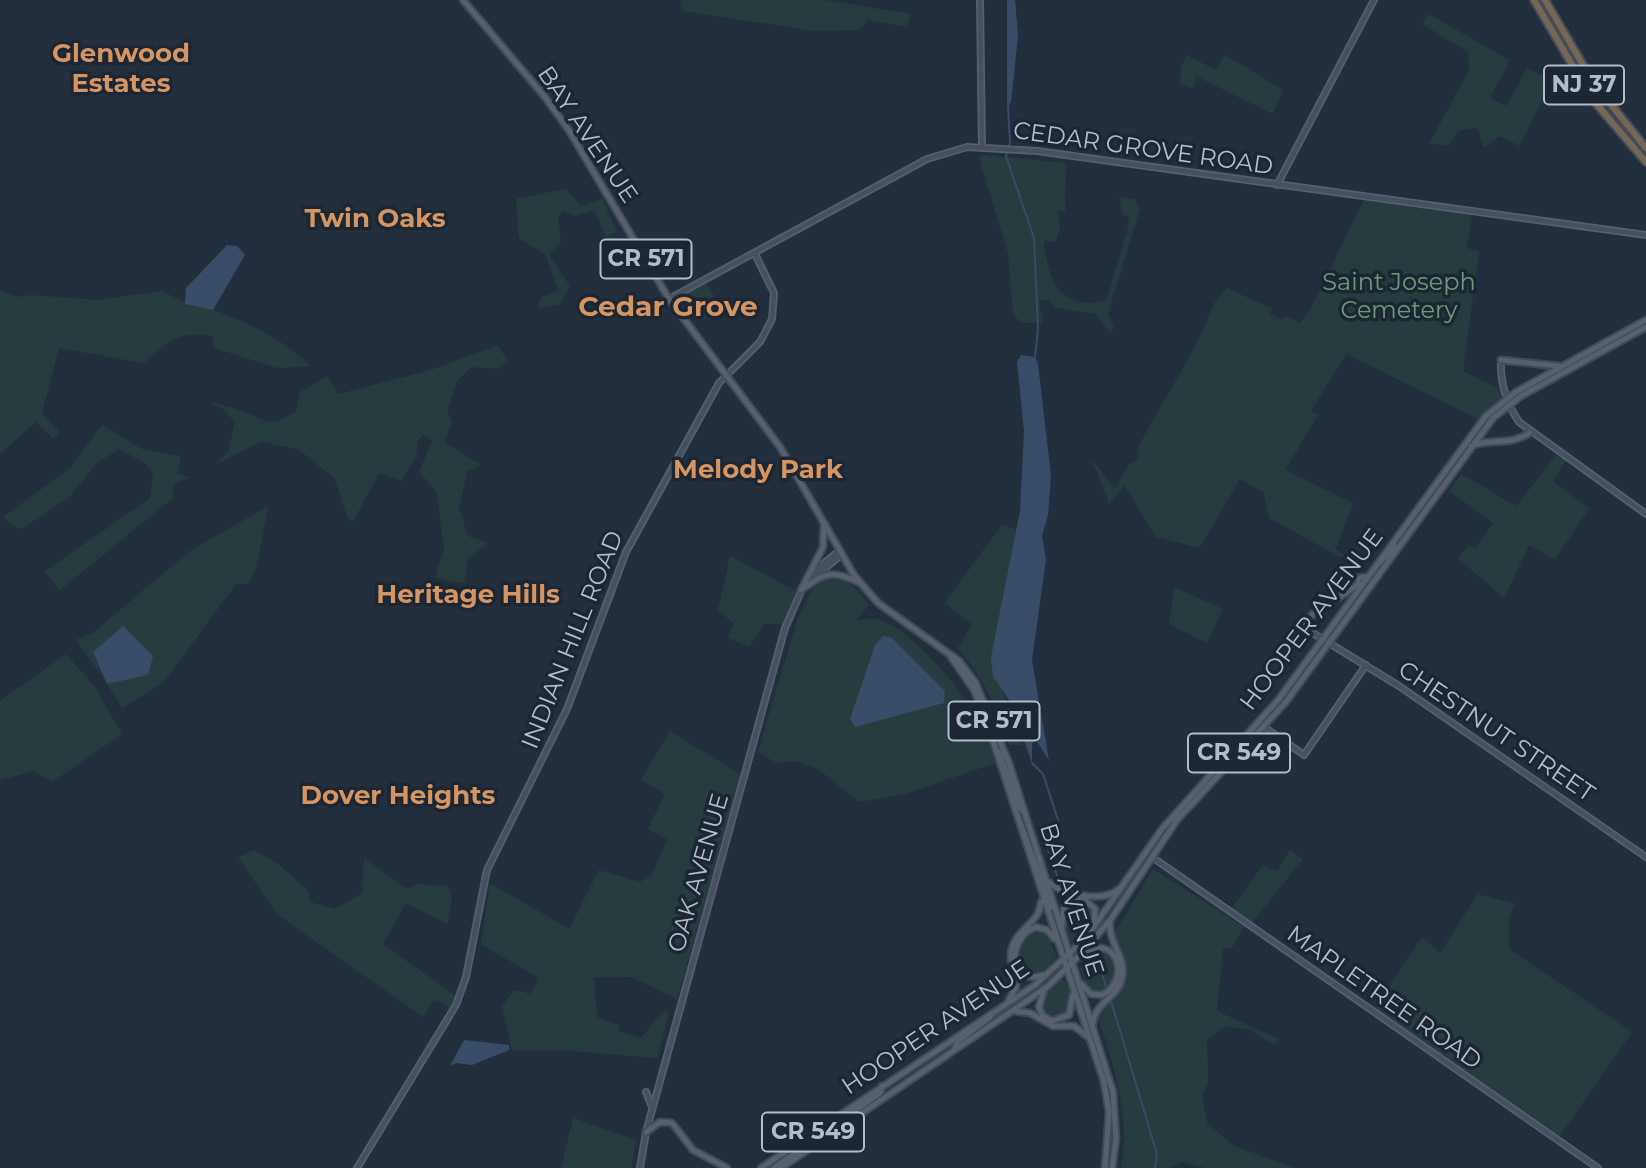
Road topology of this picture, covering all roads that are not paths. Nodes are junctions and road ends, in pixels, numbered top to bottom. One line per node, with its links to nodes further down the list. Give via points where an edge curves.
1 (463, 0): 12 (main road, BAY AVENUE / CR 571, via 570,132)
2 (980, 0): 6 (street)
3 (1374, 0): 9 (street)
4 (1534, 0): 8 (highway, NJ 37, via 1593,100)
5 (1545, 0): 7 (highway, NJ 37, via 1593,82)
6 (982, 146): 9 (street, CEDAR GROVE ROAD); 11 (street, CEDAR GROVE ROAD, via 927,159)
7 (1646, 148)
8 (1646, 162)
9 (1277, 185): 10 (street, CEDAR GROVE ROAD)
10 (1646, 235)
11 (755, 254): 12 (street, CEDAR GROVE ROAD); 18 (street, INDIAN HILL ROAD, via 771,285 775,308 760,342)
12 (669, 299): 18 (main road, BAY AVENUE / CR 571)
13 (1646, 320): 17 (main road, HOOPER AVENUE / CR 549)
14 (1643, 328): 15 (street); 19 (main road, HOOPER AVENUE / CR 549)
15 (1646, 336)
16 (1501, 360): 17 (main road); 19 (street)
17 (1564, 365): 19 (main road, HOOPER AVENUE / CR 549)
18 (726, 373): 23 (main road, BAY AVENUE / CR 571, via 780,447); 71 (street, INDIAN HILL ROAD, via 626,552 567,709 487,870 456,1005)
19 (1507, 401): 20 (street); 21 (main road, HOOPER AVENUE / CR 549); 26 (main road, HOOPER AVENUE / CR 549, via 1480,424)
20 (1529, 433): 21 (main road, via 1512,443); 22 (street)
21 (1471, 446): 24 (main road, HOOPER AVENUE / CR 549)
22 (1646, 514)
23 (824, 522): 25 (main road, BAY AVENUE / CR 571); 30 (main road, via 822,547)
24 (1411, 528): 26 (main road); 32 (main road, HOOPER AVENUE / CR 549)
25 (841, 552): 29 (main road, BAY AVENUE / CR 571); 30 (street, OAK AVENUE, via 821,563)
26 (1375, 565): 27 (main road, HOOPER AVENUE / CR 549)
27 (1367, 577): 28 (main road); 31 (main road, via 1350,592 1316,608); 32 (main road, HOOPER AVENUE / CR 549)
28 (1348, 579)
29 (861, 584): 30 (main road, via 833,573); 33 (main road, BAY AVENUE / CR 571, via 878,603)
30 (801, 590): 69 (street, OAK AVENUE, via 785,628)
31 (1303, 627): 32 (street, CHESTNUT STREET)
32 (1327, 640): 34 (street, CHESTNUT STREET); 35 (main road, HOOPER AVENUE / CR 549); 42 (main road, HOOPER AVENUE / CR 549, via 1162,829)
33 (951, 657): 36 (main road, BAY AVENUE / CR 571, via 974,690); 36 (main road, BAY AVENUE / CR 571, via 967,670 982,694)
34 (1366, 665): 35 (street, via 1304,755); 40 (street, CHESTNUT STREET)
35 (1264, 727): 39 (main road, HOOPER AVENUE / CR 549, via 1192,803)
36 (1018, 807): 37 (main road); 38 (main road, BAY AVENUE / CR 571)
37 (1025, 813): 38 (main road); 41 (main road, BAY AVENUE)
38 (1020, 824): 43 (main road, BAY AVENUE / CR 571); 46 (main road)
39 (1151, 857): 45 (main road, HOOPER AVENUE / CR 549); 79 (street, MAPLETREE ROAD)
40 (1646, 857)
41 (1045, 878): 44 (main road, via 1059,892); 46 (main road, BAY AVENUE)
42 (1126, 881): 44 (main road, via 1104,898); 47 (main road, HOOPER AVENUE / CR 549)
43 (1042, 895): 48 (main road, BAY AVENUE / CR 571); 59 (main road, via 1038,914 1012,947 1016,987)
44 (1076, 895): 46 (main road, via 1064,906); 47 (main road, via 1094,906)
45 (1111, 919): 49 (main road, HOOPER AVENUE / CR 549); 58 (main road, via 1110,937 1123,968 1121,982)
46 (1062, 929): 50 (main road, BAY AVENUE)
47 (1093, 930): 50 (main road, HOOPER AVENUE / CR 549)
48 (1057, 942): 51 (main road, BAY AVENUE / CR 571); 54 (main road, via 1047,930 1036,927 1024,934 1016,948 1022,975)
49 (1092, 946): 52 (main road, HOOPER AVENUE / CR 549); 58 (main road, via 1109,949 1118,963 1118,976)
50 (1070, 954): 51 (main road, HOOPER AVENUE / CR 549); 52 (main road, BAY AVENUE)
51 (1063, 960): 53 (main road, BAY AVENUE / CR 571); 54 (main road, HOOPER AVENUE / CR 549)
52 (1073, 963): 53 (main road, HOOPER AVENUE / CR 549); 55 (main road, BAY AVENUE)
53 (1066, 970): 56 (main road, HOOPER AVENUE / CR 549); 57 (main road, BAY AVENUE / CR 571)
54 (1048, 974): 59 (main road, HOOPER AVENUE / CR 549)
55 (1078, 981): 58 (main road, via 1091,994); 62 (main road, BAY AVENUE)
56 (1048, 986): 57 (main road, via 1039,1007 1052,1021 1069,1014); 60 (main road, HOOPER AVENUE / CR 549)
57 (1073, 992): 63 (main road, BAY AVENUE / CR 571)
58 (1109, 995): 62 (main road, via 1096,1009)
59 (1004, 1006): 61 (main road, HOOPER AVENUE / CR 549)
60 (1012, 1011): 63 (main road, via 1030,1013 1053,1026 1074,1027); 64 (main road, HOOPER AVENUE / CR 549)
61 (991, 1014): 64 (main road, via 956,1044); 65 (main road, HOOPER AVENUE / CR 549)
62 (1093, 1026): 78 (main road, BAY AVENUE, via 1116,1110)
63 (1090, 1039): 77 (main road, BAY AVENUE / CR 571, via 1108,1096)
64 (954, 1051): 66 (main road, HOOPER AVENUE / CR 549)
65 (895, 1077): 66 (main road); 67 (main road, HOOPER AVENUE / CR 549)
66 (911, 1079): 76 (main road, HOOPER AVENUE / CR 549)
67 (883, 1086): 74 (main road, HOOPER AVENUE / CR 549); 75 (main road, via 880,1093)
68 (646, 1092): 69 (street)
69 (652, 1108): 70 (street, OAK AVENUE)
70 (646, 1132): 72 (street, OAK AVENUE); 73 (main road, via 660,1122 672,1123 693,1150)
71 (357, 1168)
72 (640, 1168)
73 (727, 1168)
74 (761, 1168)
75 (774, 1168)
76 (780, 1168)
77 (1105, 1168)
78 (1112, 1168)
79 (1598, 1168)

